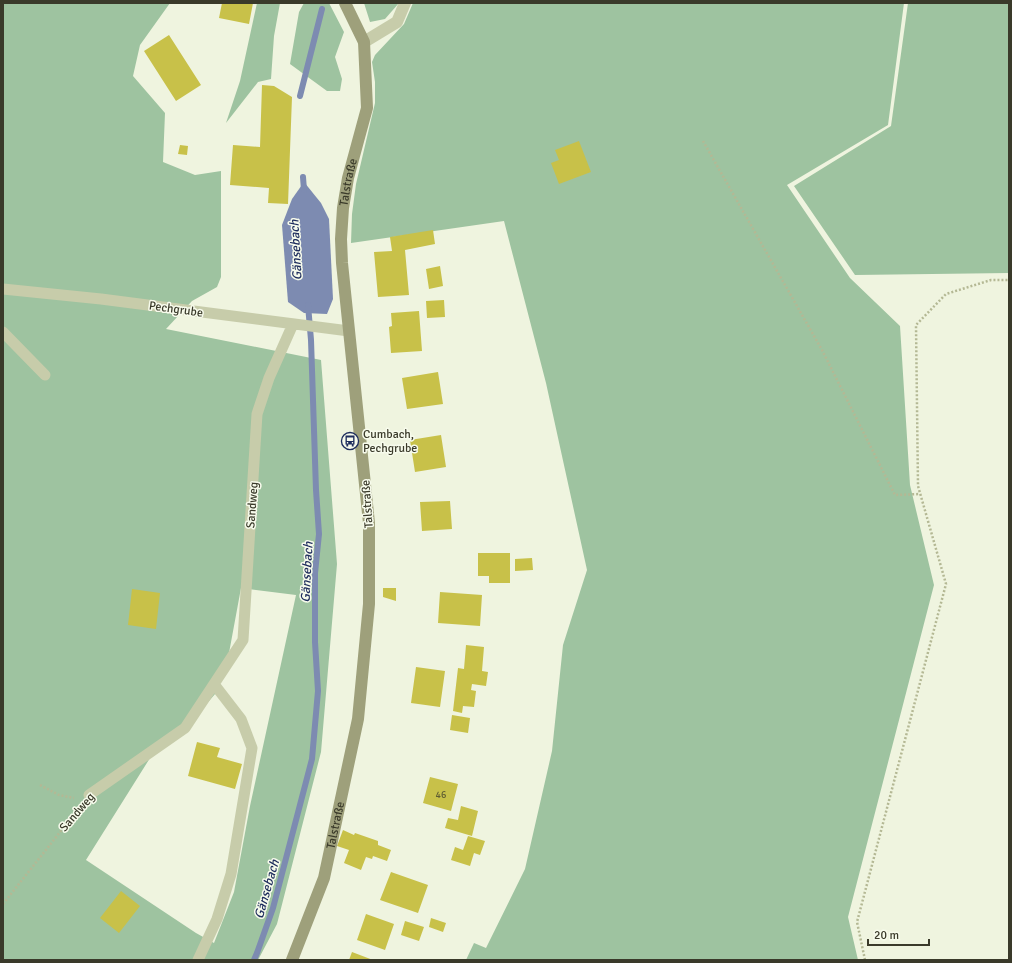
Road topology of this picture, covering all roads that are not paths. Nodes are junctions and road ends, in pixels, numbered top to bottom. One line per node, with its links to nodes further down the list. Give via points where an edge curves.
1 (345, 3): 3 (street)
2 (405, 3): 3 (street, via 397,22)
3 (364, 42): 6 (street, Talstraße, via 367,108 348,178 341,239)
4 (3, 289): 5 (lane, Pechgrube)
5 (298, 325): 6 (lane, Pechgrube); 9 (lane, Sandweg, via 269,378 257,414 243,640)
6 (350, 331): 12 (street, Talstraße, via 369,523 369,604 364,665 358,719 324,878)
7 (3, 332): 8 (lane)
8 (45, 375)
9 (214, 684): 10 (lane, Sandweg, via 185,728); 11 (lane, via 241,719 252,748 231,874 217,919)
10 (89, 795)
11 (198, 960)
12 (292, 960)

